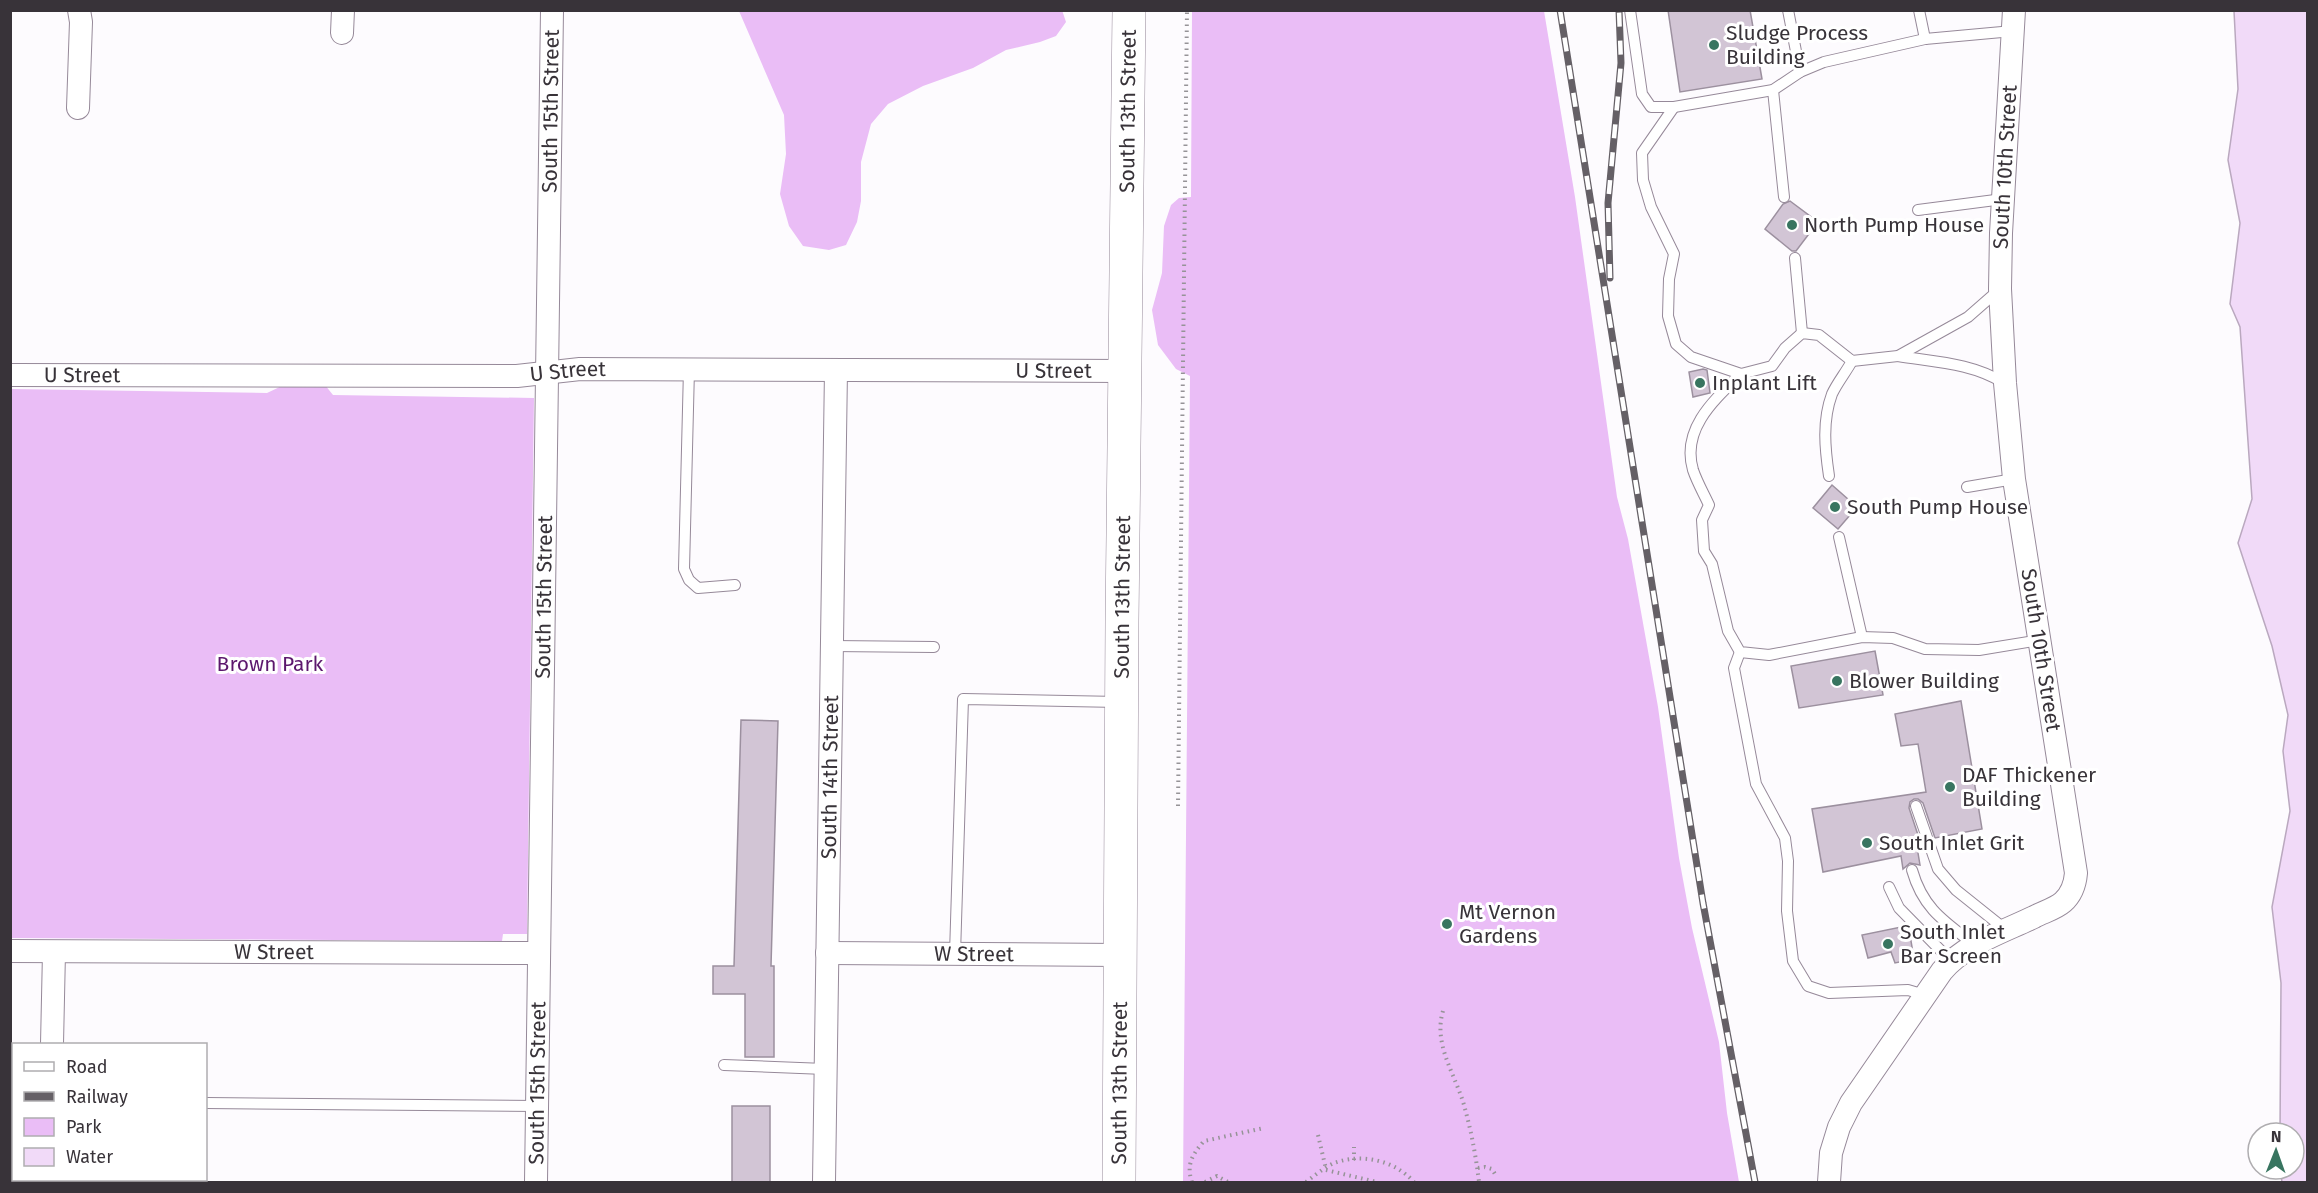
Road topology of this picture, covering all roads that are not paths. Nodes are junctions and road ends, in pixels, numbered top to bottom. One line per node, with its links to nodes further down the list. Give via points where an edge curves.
1 (79, 10): 12 (street)
2 (552, 10): 24 (street, South 15th Street)
3 (1129, 10): 23 (main road, South 13th Street)
4 (1630, 10): 11 (lane, via 1642,94 1651,107)
5 (1788, 10): 9 (lane)
6 (1919, 10): 8 (lane)
7 (2013, 21): 8 (lane); 14 (street, South 10th Street)
8 (1925, 39): 9 (lane, via 1824,62)
9 (1800, 72): 10 (lane)
10 (1773, 90): 11 (lane); 13 (lane)
11 (1674, 107): 25 (lane, via 1642,153 1643,180 1651,207 1674,254 1668,316 1676,344 1690,357)
12 (78, 108)
13 (1784, 197)
14 (2003, 199): 15 (lane); 17 (street, South 10th Street)
15 (1918, 210)
16 (1795, 258): 18 (lane)
17 (2000, 289): 19 (lane, via 1968,317); 27 (street, South 10th Street)
18 (1802, 333): 20 (lane, via 1819,336); 25 (lane, via 1772,366)
19 (1898, 356): 20 (lane); 27 (lane, via 1971,368)
20 (1852, 361): 28 (lane, via 1833,392 1826,415)
21 (689, 369): 22 (street, U Street); 24 (street, U Street, via 580,369); 32 (lane, via 684,569 698,588)
22 (836, 370): 23 (street, U Street); 35 (street, South 14th Street)
23 (1124, 371): 38 (main road, South 13th Street)
24 (548, 373): 26 (street, U Street); 46 (street, South 15th Street)
25 (1741, 374): 37 (lane, via 1698,421 1691,446 1693,469 1709,505 1702,520 1704,551 1712,564 1728,631)
26 (10, 375)
27 (2005, 383): 29 (street, South 10th Street)
28 (1829, 476)
29 (2014, 479): 30 (lane); 34 (street, South 10th Street)
30 (1968, 487)
31 (1839, 537): 33 (lane)
32 (735, 585)
33 (1862, 637): 34 (lane, via 1893,638 1924,649 1946,650 1979,650); 37 (lane, via 1769,655)
34 (2040, 640): 42 (street, South 10th Street, via 2075,884 2063,902)
35 (832, 646): 36 (lane); 47 (street, South 14th Street)
36 (934, 647)
37 (1740, 652): 51 (lane, via 1734,668 1756,784 1785,838 1793,961 1808,986 1829,993 1908,990)
38 (1121, 702): 48 (lane, via 963,699); 49 (main road, South 13th Street)
39 (1916, 806): 42 (lane, via 1938,869 1956,890)
40 (1912, 870): 43 (lane, via 1926,904)
41 (1889, 887): 50 (lane, via 1899,908)
42 (2007, 930): 43 (street, South 10th Street)
43 (1976, 945): 50 (street, South 10th Street)
44 (10, 951): 45 (street, W Street)
45 (54, 952): 46 (street, W Street); 52 (street)
46 (538, 953): 56 (street, South 15th Street)
47 (827, 953): 48 (street, W Street); 54 (street, South 14th Street)
48 (955, 954): 49 (street, W Street)
49 (1121, 955): 59 (main road, South 13th Street)
50 (1951, 961): 51 (street, South 10th Street)
51 (1926, 995): 60 (street, South 10th Street, via 1851,1102 1831,1153)
52 (52, 1043)
53 (724, 1065): 54 (lane)
54 (825, 1069): 58 (street, South 14th Street)
55 (207, 1103): 56 (lane)
56 (537, 1106): 57 (street, South 15th Street)
57 (536, 1182)
58 (824, 1182)
59 (1119, 1182)
60 (1829, 1182)

